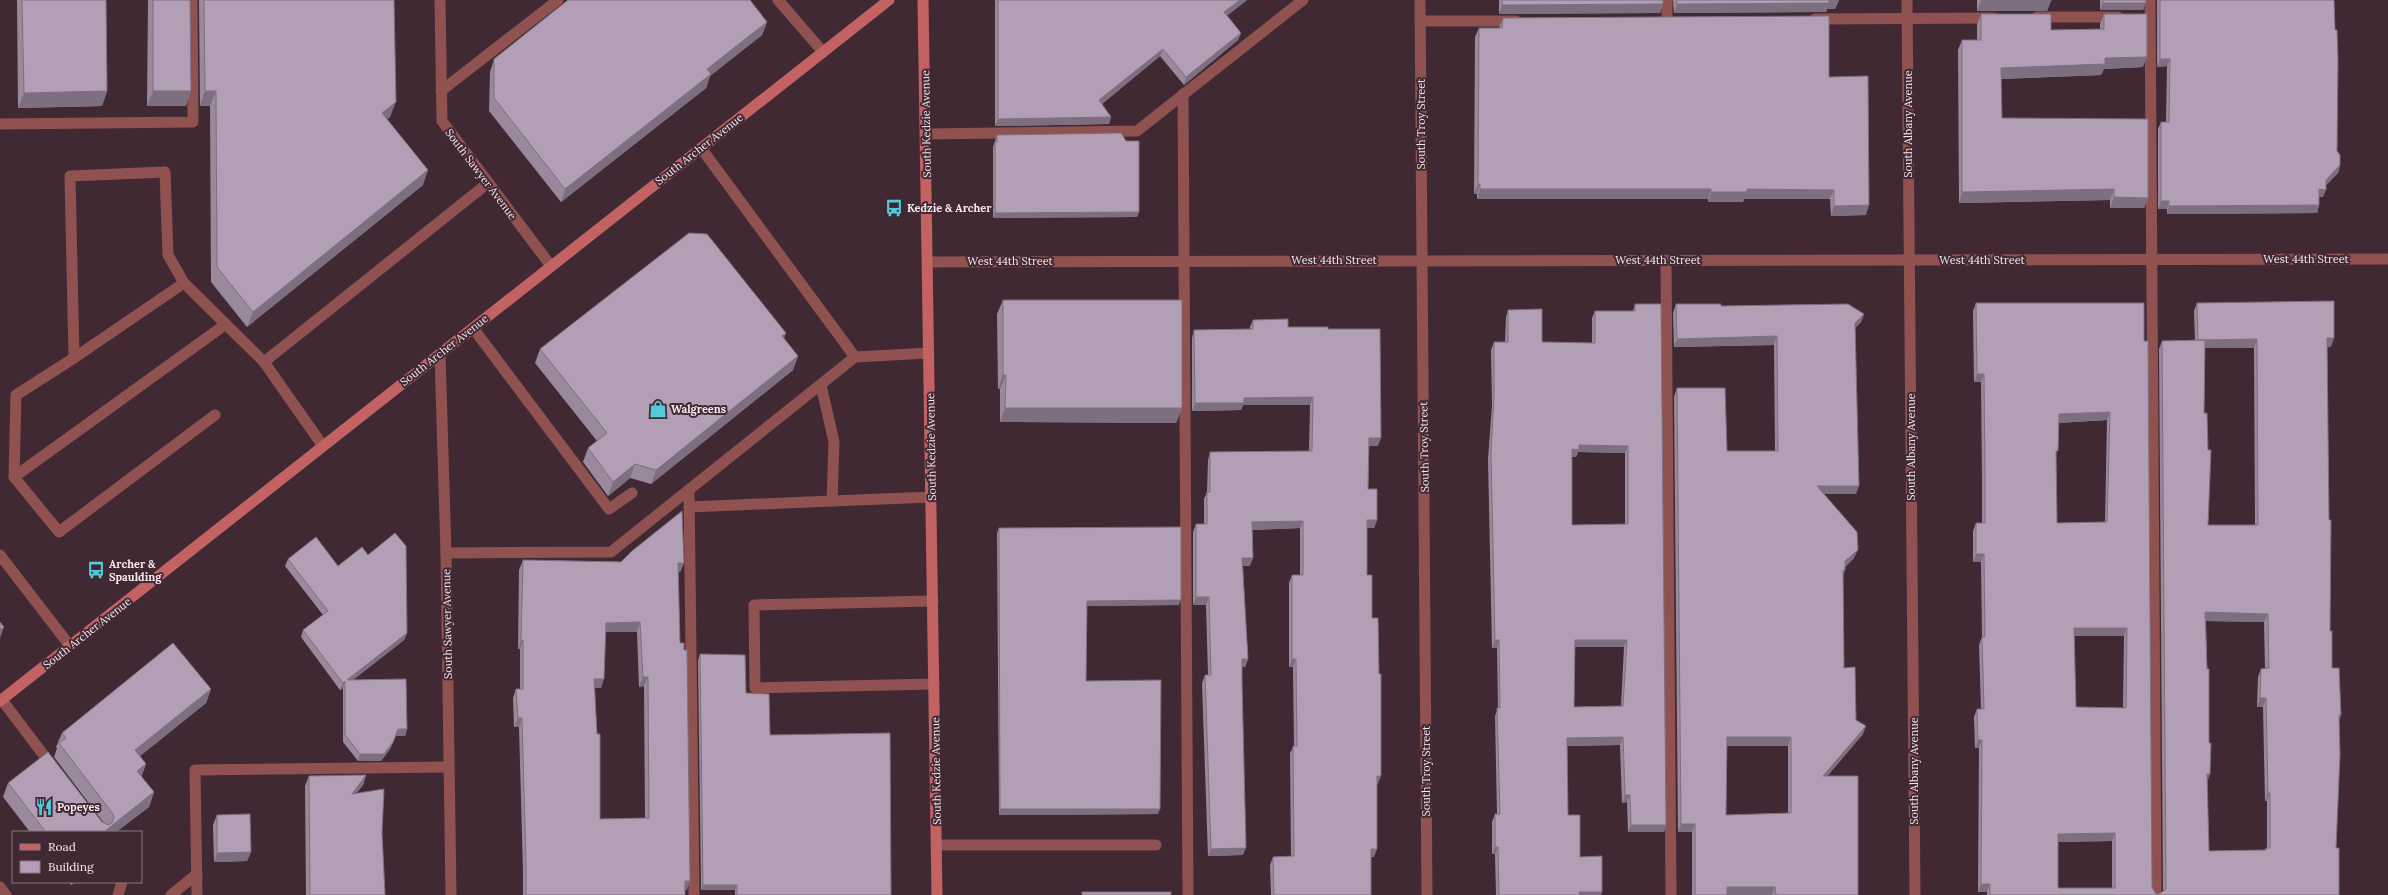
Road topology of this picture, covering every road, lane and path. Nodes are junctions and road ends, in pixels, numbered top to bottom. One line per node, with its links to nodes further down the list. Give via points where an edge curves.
1 (192, 0): 23 (street, via 193,122)
2 (440, 0): 21 (street, South Sawyer Avenue)
3 (558, 0): 21 (street)
4 (778, 0): 20 (street)
5 (889, 0): 20 (main road, South Archer Avenue)
6 (923, 0): 24 (main road, South Kedzie Avenue)
7 (1303, 0): 22 (street)
8 (1420, 0): 18 (street, South Troy Street)
9 (1667, 0): 17 (street)
10 (1907, 0): 14 (street, South Albany Avenue)
11 (2150, 0): 27 (street, via 2146,17)
12 (2023, 17): 13 (street)
13 (2126, 17)
14 (1908, 18): 15 (street); 16 (street); 32 (street, South Albany Avenue)
15 (2007, 18)
16 (1806, 19)
17 (1667, 20)
18 (1420, 21): 19 (street); 30 (street, South Troy Street)
19 (1526, 21)
20 (823, 52): 25 (main road, South Archer Avenue)
21 (441, 91): 26 (street, South Sawyer Avenue, via 442,121)
22 (1183, 94): 24 (street, via 1137,131); 29 (street)
23 (0, 124)
24 (926, 134): 33 (main road, South Kedzie Avenue)
25 (701, 148): 34 (main road, South Archer Avenue); 40 (street)
26 (488, 183): 34 (street, South Sawyer Avenue); 42 (street)
27 (2152, 259): 28 (street, West 44th Street); 32 (street, West 44th Street); 76 (street)
28 (2388, 259)
29 (1184, 260): 30 (street, West 44th Street); 33 (street, West 44th Street); 72 (street)
30 (1422, 260): 31 (street, West 44th Street); 73 (street, South Troy Street)
31 (1666, 260): 32 (street, West 44th Street); 74 (street)
32 (1910, 260): 75 (street, South Albany Avenue)
33 (928, 262): 38 (main road, South Kedzie Avenue)
34 (551, 266): 37 (main road, South Archer Avenue)
35 (184, 283): 36 (street); 41 (street); 41 (street, via 168,255 165,172 70,176)
36 (226, 324): 42 (street); 46 (street)
37 (473, 328): 39 (main road, South Archer Avenue); 48 (street, via 609,509)
38 (929, 353): 40 (street); 49 (main road, South Kedzie Avenue)
39 (440, 354): 45 (main road, South Archer Avenue); 52 (street, South Sawyer Avenue)
40 (856, 357): 43 (street)
41 (74, 358): 46 (street, via 16,395)
42 (264, 362): 45 (street)
43 (821, 385): 47 (street); 50 (street, via 834,442)
44 (214, 415): 46 (street, via 59,532)
45 (323, 446): 55 (main road, South Archer Avenue)
46 (14, 476)
47 (689, 490): 51 (street); 52 (street, via 611,552)
48 (632, 493)
49 (932, 497): 50 (street); 54 (main road, South Kedzie Avenue)
50 (832, 501): 51 (street)
51 (689, 507): 70 (street)
52 (446, 553): 58 (street, South Sawyer Avenue)
53 (0, 555): 55 (street)
54 (933, 601): 56 (main road, South Kedzie Avenue); 56 (street, via 754,605 754,650 755,688)
55 (70, 646): 57 (main road, South Archer Avenue)
56 (934, 684): 60 (main road, South Kedzie Avenue)
57 (1, 700): 59 (street)
58 (449, 767): 62 (street, via 195,770); 69 (street, South Sawyer Avenue)
59 (60, 776)
60 (937, 845): 61 (street); 71 (main road, South Kedzie Avenue)
61 (1156, 845)
62 (197, 874): 67 (street); 68 (street)
63 (122, 883): 66 (street)
64 (0, 887): 65 (street)
65 (6, 895)
66 (118, 895)
67 (171, 895)
68 (197, 895)
69 (451, 895)
70 (694, 895)
71 (937, 895)
72 (1188, 895)
73 (1427, 895)
74 (1671, 895)
75 (1915, 895)
76 (2156, 895)

